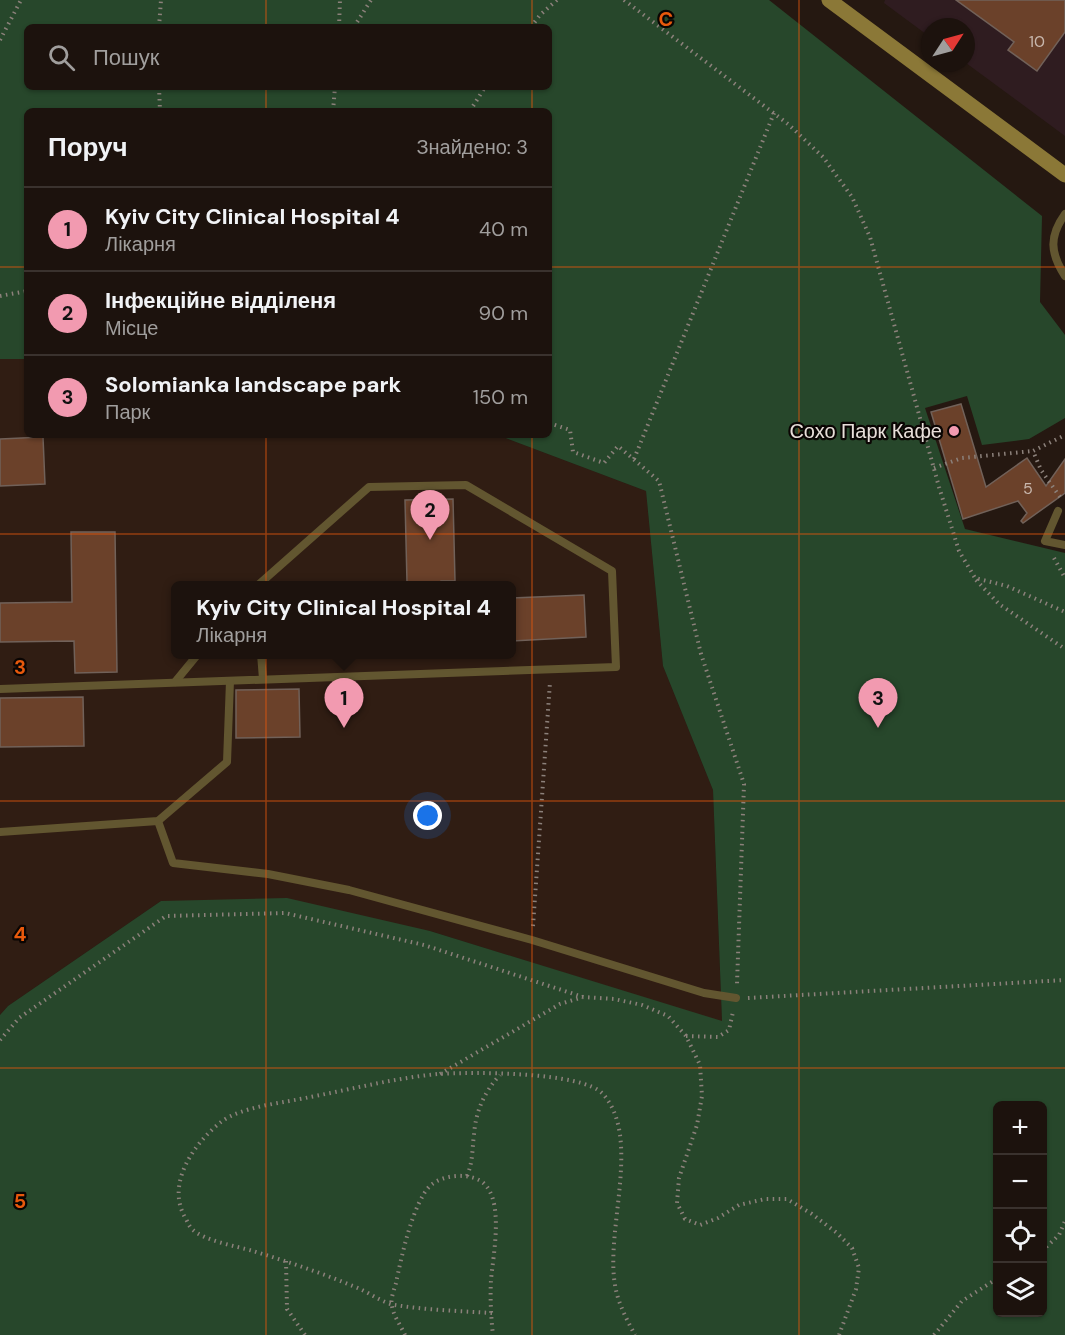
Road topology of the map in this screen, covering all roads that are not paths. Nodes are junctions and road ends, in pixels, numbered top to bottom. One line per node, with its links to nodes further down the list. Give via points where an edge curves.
1 (829, 0): 2 (street)
2 (1065, 175)
3 (1065, 214): 4 (lane, via 1055,227 1052,246)
4 (1065, 276)
5 (1058, 511): 6 (lane, via 1045,541)
6 (1065, 545)
7 (261, 581): 10 (lane, via 369,488 466,485 612,571 616,667)
8 (194, 659): 12 (lane)
9 (261, 659): 10 (lane)
10 (263, 679): 11 (lane)
11 (230, 681): 12 (lane); 14 (lane, via 227,762)
12 (175, 682): 13 (lane)
13 (0, 689)
14 (158, 821): 15 (lane); 16 (lane, via 173,863 268,874 350,890 704,993)
15 (0, 832)
16 (736, 998)

